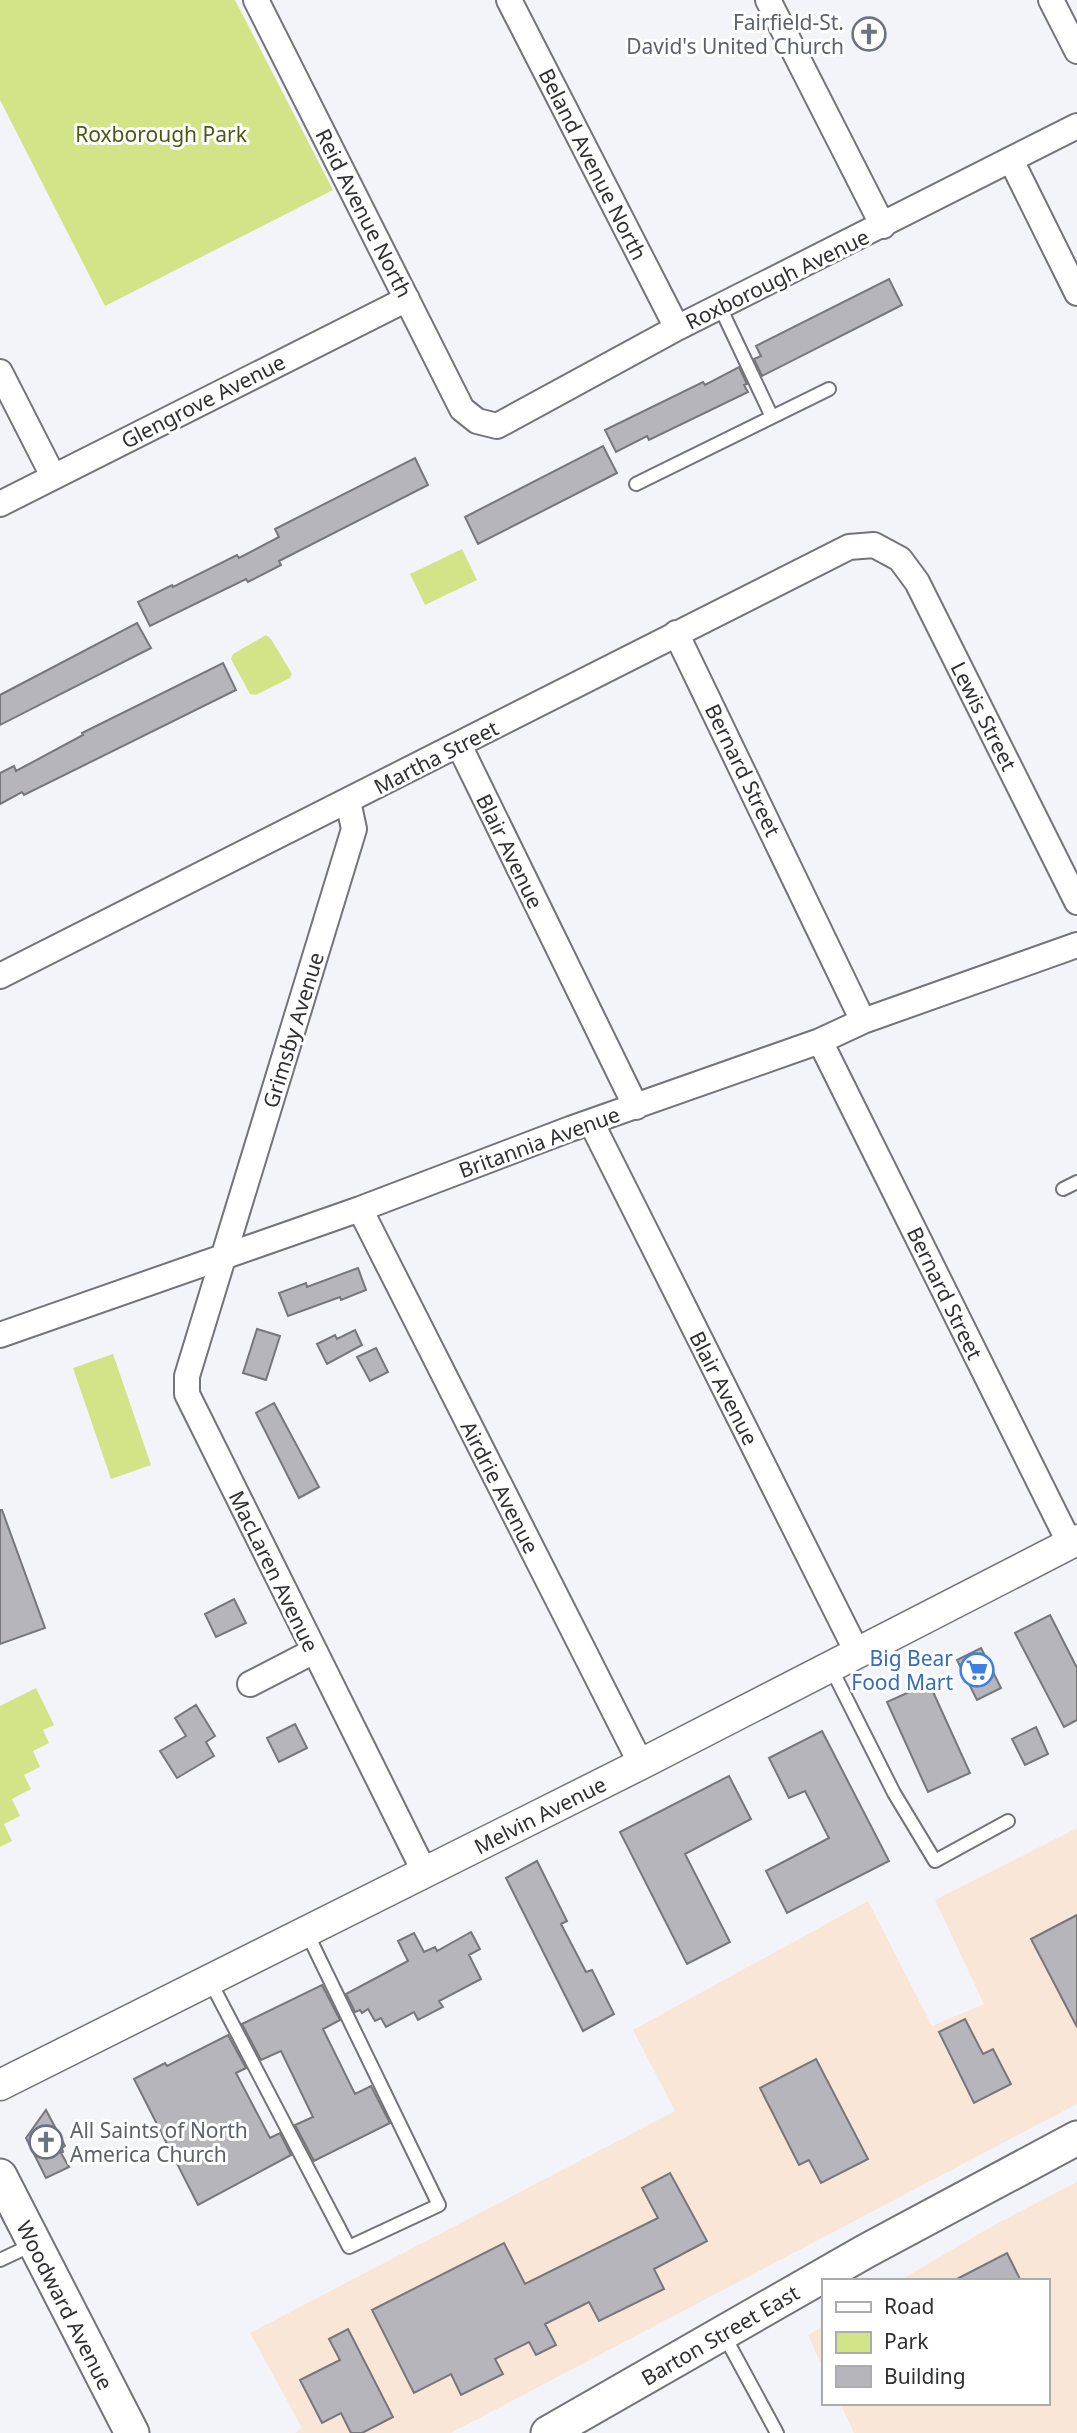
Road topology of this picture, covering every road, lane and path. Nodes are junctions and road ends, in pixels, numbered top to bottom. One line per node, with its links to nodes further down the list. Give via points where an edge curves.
1 (256, 0): 10 (street, Reid Avenue North)
2 (509, 0): 12 (street, Beland Avenue North)
3 (768, 0): 8 (street)
4 (1051, 0): 5 (street)
5 (1077, 51)
6 (1077, 126): 7 (street, Roxborough Avenue)
7 (1011, 160): 8 (street, Roxborough Avenue); 9 (street)
8 (883, 226): 11 (street, Roxborough Avenue)
9 (1077, 293)
10 (407, 299): 16 (street, Reid Avenue North, via 462,408); 17 (street, Glengrove Avenue)
11 (720, 307): 12 (street, Roxborough Avenue); 15 (lane)
12 (677, 328): 16 (street, Roxborough Avenue, via 496,426)
13 (0, 372): 17 (street)
14 (829, 390): 15 (lane)
15 (772, 417): 18 (lane)
16 (477, 421)
17 (53, 477): 19 (street, Glengrove Avenue)
18 (636, 484)
19 (0, 504)
20 (874, 545): 21 (street, Martha Street, via 849,547); 24 (street, Lewis Street, via 900,559 917,582)
21 (677, 633): 22 (street, Martha Street); 27 (street, Bernard Street)
22 (459, 746): 23 (street, Martha Street); 29 (street, Blair Avenue)
23 (348, 801): 26 (street, Martha Street); 34 (street, Grimsby Avenue, via 354,830)
24 (1077, 902)
25 (1077, 945): 27 (street, Britannia Avenue)
26 (0, 976)
27 (863, 1021): 28 (street, Britannia Avenue)
28 (820, 1041): 29 (street, Britannia Avenue); 36 (street, Bernard Street)
29 (636, 1107): 30 (street, Britannia Avenue)
30 (591, 1122): 33 (street, Britannia Avenue); 38 (street, Blair Avenue)
31 (1077, 1182): 32 (lane)
32 (1063, 1189)
33 (360, 1209): 34 (street, Britannia Avenue); 41 (street, Airdrie Avenue)
34 (223, 1258): 35 (street, Britannia Avenue); 37 (street, MacLaren Avenue, via 187,1376 187,1394)
35 (0, 1335)
36 (1073, 1542): 38 (street, Melvin Avenue)
37 (314, 1651): 40 (street); 43 (street, MacLaren Avenue)
38 (858, 1654): 39 (street, Melvin Avenue)
39 (830, 1667): 41 (street, Melvin Avenue); 42 (lane, via 894,1793 935,1861)
40 (250, 1684)
41 (641, 1764): 43 (street, Melvin Avenue)
42 (1008, 1821)
43 (425, 1873): 44 (street, Melvin Avenue)
44 (306, 1933): 45 (street, Melvin Avenue); 45 (lane, via 439,2205 349,2247)
45 (209, 1980): 46 (street, Melvin Avenue)
46 (0, 2085)
47 (1077, 2138): 51 (main road, Barton Street East, via 866,2250)
48 (0, 2176): 49 (main road, Woodward Avenue)
49 (34, 2244): 50 (lane); 52 (main road, Woodward Avenue)
50 (0, 2260)
51 (723, 2333): 53 (main road, Barton Street East); 54 (lane)
52 (132, 2433)
53 (548, 2433)
54 (777, 2433)

